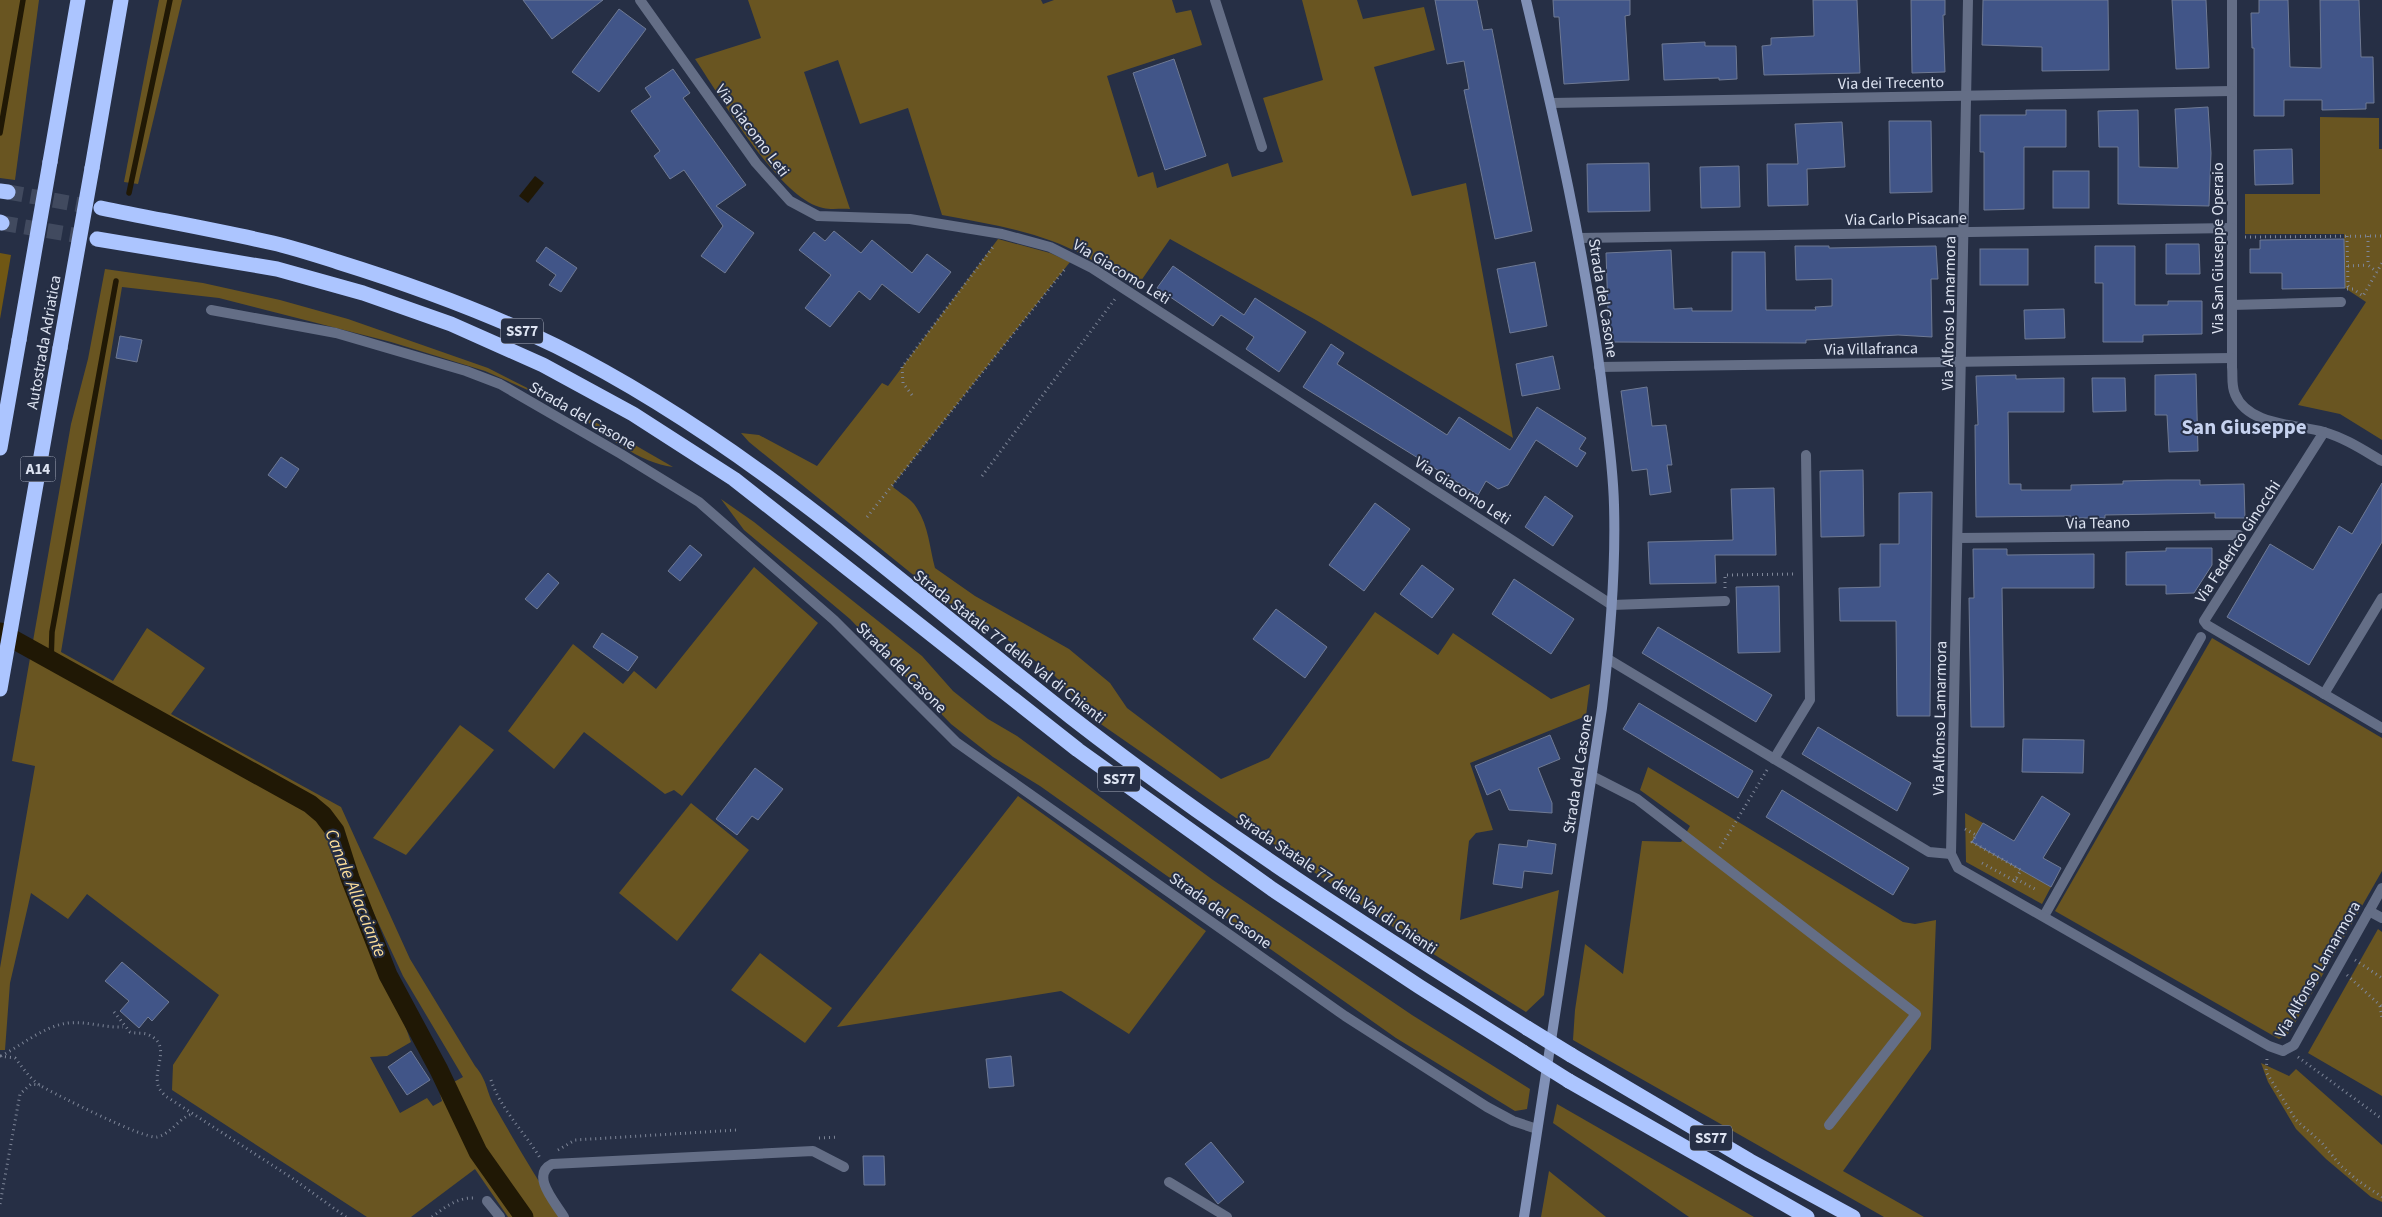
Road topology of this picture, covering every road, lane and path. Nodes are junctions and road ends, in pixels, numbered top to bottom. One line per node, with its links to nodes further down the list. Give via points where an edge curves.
1 (78, 0): 38 (highway, Autostrada Adriatica / A14, bridge)
2 (121, 0): 51 (highway, Autostrada Adriatica / A14, bridge)
3 (640, 0): 27 (street, Via Giacomo Leti, via 756,163 790,201 818,216 927,221 1027,240 1070,256)
4 (1215, 0): 11 (street)
5 (1526, 0): 10 (street, Strada del Casone)
6 (1968, 0): 9 (street, Via Alfonso Lamarmora)
7 (2232, 0): 8 (street, Via San Giuseppe Operaio)
8 (2232, 91): 9 (street, Via dei Trecento); 13 (street, Via San Giuseppe Operaio)
9 (1966, 96): 10 (street, Via dei Trecento); 14 (street, Via Alfonso Lamarmora)
10 (1551, 103): 20 (street, Strada del Casone)
11 (1262, 147)
12 (101, 208): 98 (highway, Strada Statale 77 della Val di Chienti / SS77, bridge, via 278,244 377,274 462,305 556,346 645,395 748,461 1067,714 1163,785 1424,964 1750,1161)
13 (2232, 228): 14 (street, Via Carlo Pisacane); 31 (street, Via San Giuseppe Operaio)
14 (1964, 232): 20 (street, Via Carlo Pisacane); 34 (street, Via Alfonso Lamarmora)
15 (2347, 236): 16 (path); 18 (path); 25 (path)
16 (2368, 236): 17 (path); 24 (path)
17 (2382, 236)
18 (2245, 237)
19 (97, 238): 97 (highway, SS77, bridge, via 277,269 363,293 451,324 543,365 633,414 734,479 1078,750 1272,889 1420,988 1569,1081)
20 (1579, 238): 35 (street, Strada del Casone)
21 (998, 239): 36 (path, via 902,367 903,383)
22 (1070, 262): 42 (path)
23 (2382, 263): 26 (path)
24 (2368, 265): 25 (path); 26 (path)
25 (2348, 266): 29 (path, via 2348,286)
26 (2377, 272): 29 (path, via 2363,296)
27 (1124, 288): 41 (path); 48 (street, Via Giacomo Leti)
28 (2347, 290): 29 (path)
29 (2353, 290)
30 (2341, 302): 31 (street)
31 (2232, 304): 33 (street, Via San Giuseppe Operaio)
32 (211, 310): 82 (street, Strada del Casone, via 336,333 466,370 500,384 629,458 714,515 834,620 956,742 1345,1016 1487,1107)
33 (2232, 358): 34 (street, Via Villafranca); 37 (street, Via San Giuseppe Operaio, via 2235,395 2246,408 2275,422)
34 (1962, 362): 35 (street, Via Villafranca); 44 (street, Via Alfonso Lamarmora)
35 (1599, 367): 48 (street, Strada del Casone, via 1614,503)
36 (912, 395)
37 (2324, 432): 40 (street, via 2352,443); 52 (street, Via Federico Ginocchi, via 2204,621)
38 (0, 448)
39 (1806, 455): 45 (street)
40 (2382, 461)
41 (982, 476)
42 (867, 517)
43 (2239, 535): 44 (street, Via Teano)
44 (1958, 538): 56 (street, Via Alfonso Lamarmora)
45 (1808, 574): 47 (path, via 1725,575); 54 (street, via 1810,700)
46 (2382, 598): 52 (street)
47 (1725, 601): 48 (street)
48 (1612, 605): 50 (street, Strada del Casone)
49 (2201, 637): 65 (street)
50 (1608, 659): 54 (street); 55 (street, Strada del Casone)
51 (1, 684)
52 (2324, 694): 53 (street, Via Federico Ginocchi)
53 (2382, 728)
54 (1774, 759): 57 (street, via 1929,852); 58 (path)
55 (1592, 776): 58 (street, via 1637,799); 82 (street, Strada del Casone)
56 (1952, 822): 57 (street, Via Alfonso Lamarmora); 60 (path, via 1976,835 1972,842 2021,870)
57 (1951, 854): 63 (street, Via Alfonso Lamarmora, via 1958,868)
58 (1714, 858): 81 (street, via 1916,1014)
59 (1982, 863): 60 (path)
60 (2016, 880): 62 (path); 63 (path)
61 (2382, 888): 64 (street, Via Alfonso Lamarmora)
62 (2035, 889)
63 (2007, 896): 65 (street, Via Alfonso Lamarmora)
64 (2369, 911): 66 (street); 67 (street, Via Alfonso Lamarmora)
65 (2044, 916): 74 (street, Via Alfonso Lamarmora)
66 (2382, 918)
67 (2345, 953): 68 (street, Via Alfonso Lamarmora); 69 (path)
68 (2337, 968): 70 (path); 75 (street, Via Alfonso Lamarmora, via 2294,1045)
69 (2382, 978)
70 (2381, 1006): 72 (path)
71 (114, 1012): 73 (path)
72 (2382, 1018)
73 (124, 1026): 76 (path, via 106,1028 67,1023); 79 (path, via 130,1032 148,1035 158,1042 161,1050 157,1078 159,1088 167,1098)
74 (2270, 1046): 75 (street, Via Alfonso Lamarmora, via 2280,1051); 88 (path, via 2266,1072 2296,1120 2322,1143 2340,1166)
75 (2288, 1050): 80 (path)
76 (0, 1056): 78 (path, via 15,1058)
77 (491, 1080): 85 (path, via 497,1098)
78 (41, 1085): 79 (path, via 149,1136 166,1133 184,1116); 90 (path, via 30,1084 20,1094)
79 (193, 1114): 91 (path)
80 (2382, 1119)
81 (1829, 1125)
82 (1537, 1129): 96 (street, Strada del Casone)
83 (737, 1130): 84 (path, via 575,1140)
84 (555, 1152)
85 (545, 1167): 86 (street, via 561,1163 813,1151); 94 (street, via 542,1174 544,1183)
86 (844, 1167)
87 (1169, 1182): 95 (street)
88 (2382, 1197)
89 (487, 1201): 92 (path, via 461,1199); 93 (street)
90 (0, 1204)
91 (346, 1217)
92 (432, 1217)
93 (500, 1217)
94 (564, 1217)
95 (1227, 1217)
96 (1524, 1217)
97 (1807, 1217)
98 (1852, 1217)

